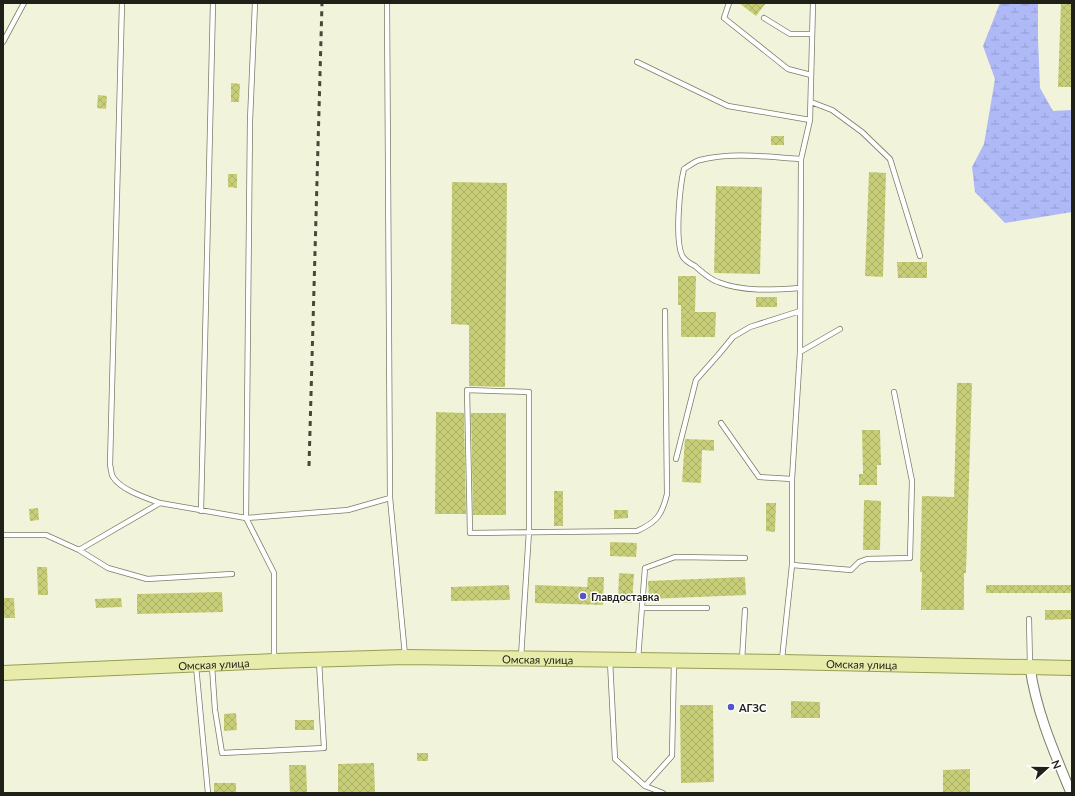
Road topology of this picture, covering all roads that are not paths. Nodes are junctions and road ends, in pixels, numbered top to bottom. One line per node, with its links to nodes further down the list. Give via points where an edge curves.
1 (24, 3): 10 (lane)
2 (122, 3): 27 (lane, via 110,465 112,476 118,483)
3 (213, 3): 28 (lane)
4 (255, 3): 29 (lane, via 250,121)
5 (387, 3): 26 (lane)
6 (729, 3): 12 (lane, via 724,18 788,69)
7 (813, 3): 9 (lane)
8 (764, 18): 9 (lane, via 790,34)
9 (812, 34): 12 (lane)
10 (3, 42)
11 (637, 62): 14 (lane, via 728,106)
12 (811, 75): 13 (lane)
13 (811, 102): 14 (lane); 16 (lane, via 832,110 862,132 890,160)
14 (810, 120): 15 (lane)
15 (801, 159): 17 (lane); 17 (lane, via 750,155 724,156 699,160 684,169 678,240 683,257 716,282 737,288)
16 (920, 256)
17 (800, 288): 19 (lane)
18 (665, 311): 30 (lane, via 667,470 664,507 651,525 637,531)
19 (800, 311): 21 (lane); 24 (lane, via 750,327 733,337 696,380)
20 (840, 329): 21 (lane)
21 (800, 352): 25 (lane)
22 (894, 392): 34 (lane, via 912,481 910,558 867,559 859,562 852,570)
23 (721, 423): 25 (lane, via 759,477)
24 (676, 459)
25 (792, 479): 34 (lane)
26 (390, 498): 29 (lane, via 348,510); 40 (lane)
27 (160, 503): 28 (lane); 32 (lane)
28 (201, 511): 29 (lane)
29 (246, 518): 45 (lane, via 274,573)
30 (529, 531): 30 (lane, via 529,392 467,390 470,533); 41 (lane)
31 (3, 535): 32 (lane, via 46,535)
32 (79, 550): 35 (lane, via 108,568 146,579)
33 (745, 558): 36 (lane, via 675,557 645,568)
34 (792, 565): 48 (lane)
35 (232, 574)
36 (642, 608): 37 (lane); 44 (lane)
37 (707, 608)
38 (745, 610): 47 (lane)
39 (1029, 619): 51 (lane)
40 (405, 657): 41 (main road, Омская улица); 42 (main road, Омская улица)
41 (520, 658): 43 (main road, Омская улица)
42 (319, 660): 45 (main road, Омская улица); 49 (lane, via 324,748 222,753 215,710)
43 (610, 660): 44 (main road, Омская улица); 54 (lane, via 615,759)
44 (638, 660): 46 (main road, Омская улица)
45 (274, 661): 49 (main road, Омская улица)
46 (674, 661): 47 (main road, Омская улица); 54 (lane, via 672,756)
47 (742, 661): 48 (main road, Омская улица)
48 (782, 662): 51 (main road, Омская улица)
49 (212, 664): 50 (main road, Омская улица)
50 (196, 665): 53 (main road, Омская улица); 55 (lane)
51 (1030, 667): 52 (main road, Омская улица); 57 (street, via 1040,712)
52 (1072, 668)
53 (3, 673)
54 (645, 786): 56 (lane)
55 (208, 793)
56 (663, 793)
57 (1071, 793)

